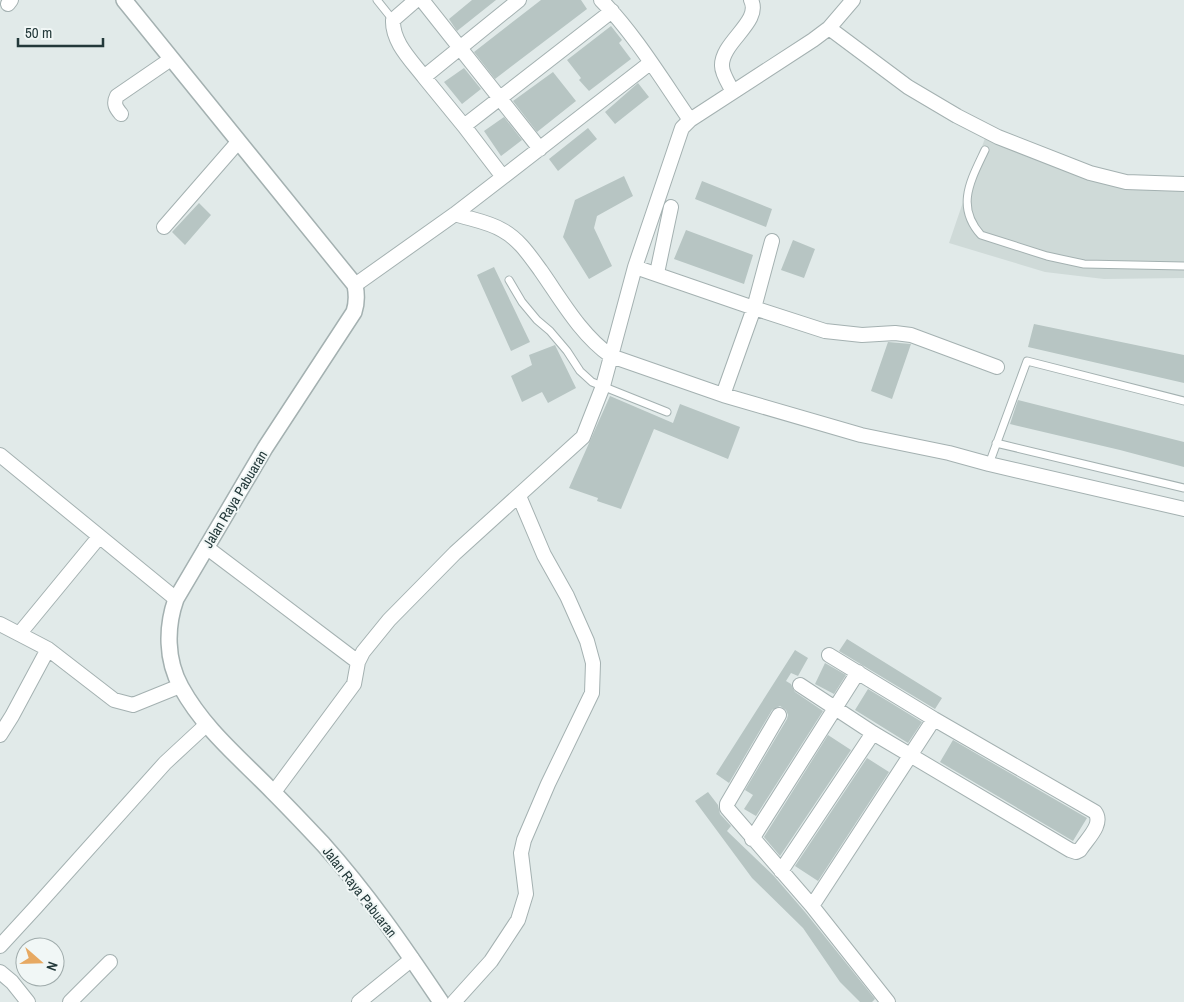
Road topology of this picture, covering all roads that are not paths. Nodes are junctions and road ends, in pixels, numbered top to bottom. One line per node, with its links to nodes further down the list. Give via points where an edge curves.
1 (124, 0): 13 (street)
2 (377, 0): 10 (lane)
3 (416, 0): 10 (street)
4 (422, 0): 12 (street)
5 (519, 0): 12 (street)
6 (601, 0): 9 (street)
7 (751, 0): 16 (street, via 750,18 722,57 722,68)
8 (853, 0): 11 (street)
9 (612, 11): 14 (street); 17 (street)
10 (393, 20): 15 (street, via 393,30 400,46)
11 (830, 28): 16 (street); 25 (street, via 908,87 998,137 1090,173 1126,182)
12 (460, 48): 15 (street); 17 (street)
13 (171, 59): 18 (street, via 117,96 115,106); 21 (street)
14 (650, 63): 19 (street); 22 (street)
15 (424, 77): 20 (street)
16 (733, 92): 19 (street)
17 (500, 100): 20 (street); 22 (street)
18 (121, 114)
19 (690, 120): 31 (street, via 679,132)
20 (464, 126): 24 (street)
21 (238, 142): 28 (street); 34 (street)
22 (540, 149): 24 (street)
23 (985, 150): 30 (lane, via 966,198 968,216 980,235 1078,263)
24 (502, 177): 27 (street)
25 (1184, 184)
26 (671, 207): 32 (street)
27 (455, 214): 34 (street); 36 (street, via 502,229 516,240 587,335)
28 (164, 227)
29 (772, 240): 35 (street)
30 (1184, 266)
31 (635, 267): 32 (street); 36 (street)
32 (657, 273): 35 (street)
33 (509, 280): 38 (lane, via 522,302 586,377)
34 (355, 286): 49 (street, Jalan Raya Pabuaran, via 357,303 354,312 265,448)
35 (754, 308): 37 (street, via 838,334 911,335); 39 (street)
36 (612, 356): 38 (street); 39 (street)
37 (996, 367)
38 (603, 386): 41 (lane); 46 (street, via 583,437)
39 (723, 395): 44 (street, via 861,435)
40 (1184, 401): 42 (lane, via 1027,361)
41 (667, 412)
42 (996, 443): 44 (lane); 45 (lane)
43 (0, 455): 48 (street)
44 (988, 464): 47 (street)
45 (1184, 488)
46 (519, 496): 55 (street, via 455,553 388,620 369,642); 78 (street, via 587,641 593,663 592,693 524,840 526,894 518,920 491,961)
47 (1184, 510)
48 (99, 537): 50 (street); 52 (street)
49 (206, 547): 50 (street, Jalan Raya Pabuaran); 55 (street)
50 (176, 599): 58 (street, Jalan Raya Pabuaran, via 170,615 169,636 171,659)
51 (0, 624): 52 (street)
52 (20, 633): 53 (street)
53 (48, 649): 58 (street, via 114,700 127,705 140,703); 64 (street)
54 (829, 655): 56 (street)
55 (358, 662): 66 (street, via 354,684)
56 (858, 672): 59 (street); 61 (street)
57 (800, 685): 59 (street)
58 (180, 686): 62 (street, Jalan Raya Pabuaran)
59 (835, 709): 63 (street); 67 (street)
60 (779, 715): 67 (street, via 727,804)
61 (934, 719): 65 (street); 65 (street, via 1095,812 1098,823 1080,850 1070,850)
62 (206, 725): 66 (street, Jalan Raya Pabuaran); 70 (street, via 165,763)
63 (873, 734): 65 (street); 68 (street)
64 (0, 735)
65 (911, 756): 69 (street)
66 (274, 792): 71 (street, Jalan Raya Pabuaran, via 358,886)
67 (752, 838): 68 (street)
68 (781, 871): 69 (street)
69 (812, 906): 79 (street)
70 (0, 946)
71 (412, 959): 76 (street); 77 (street, Jalan Raya Pabuaran)
72 (110, 962): 75 (street)
73 (0, 972): 74 (street)
74 (28, 1002)
75 (70, 1002)
76 (359, 1002)
77 (441, 1002)
78 (454, 1002)
79 (888, 1002)

